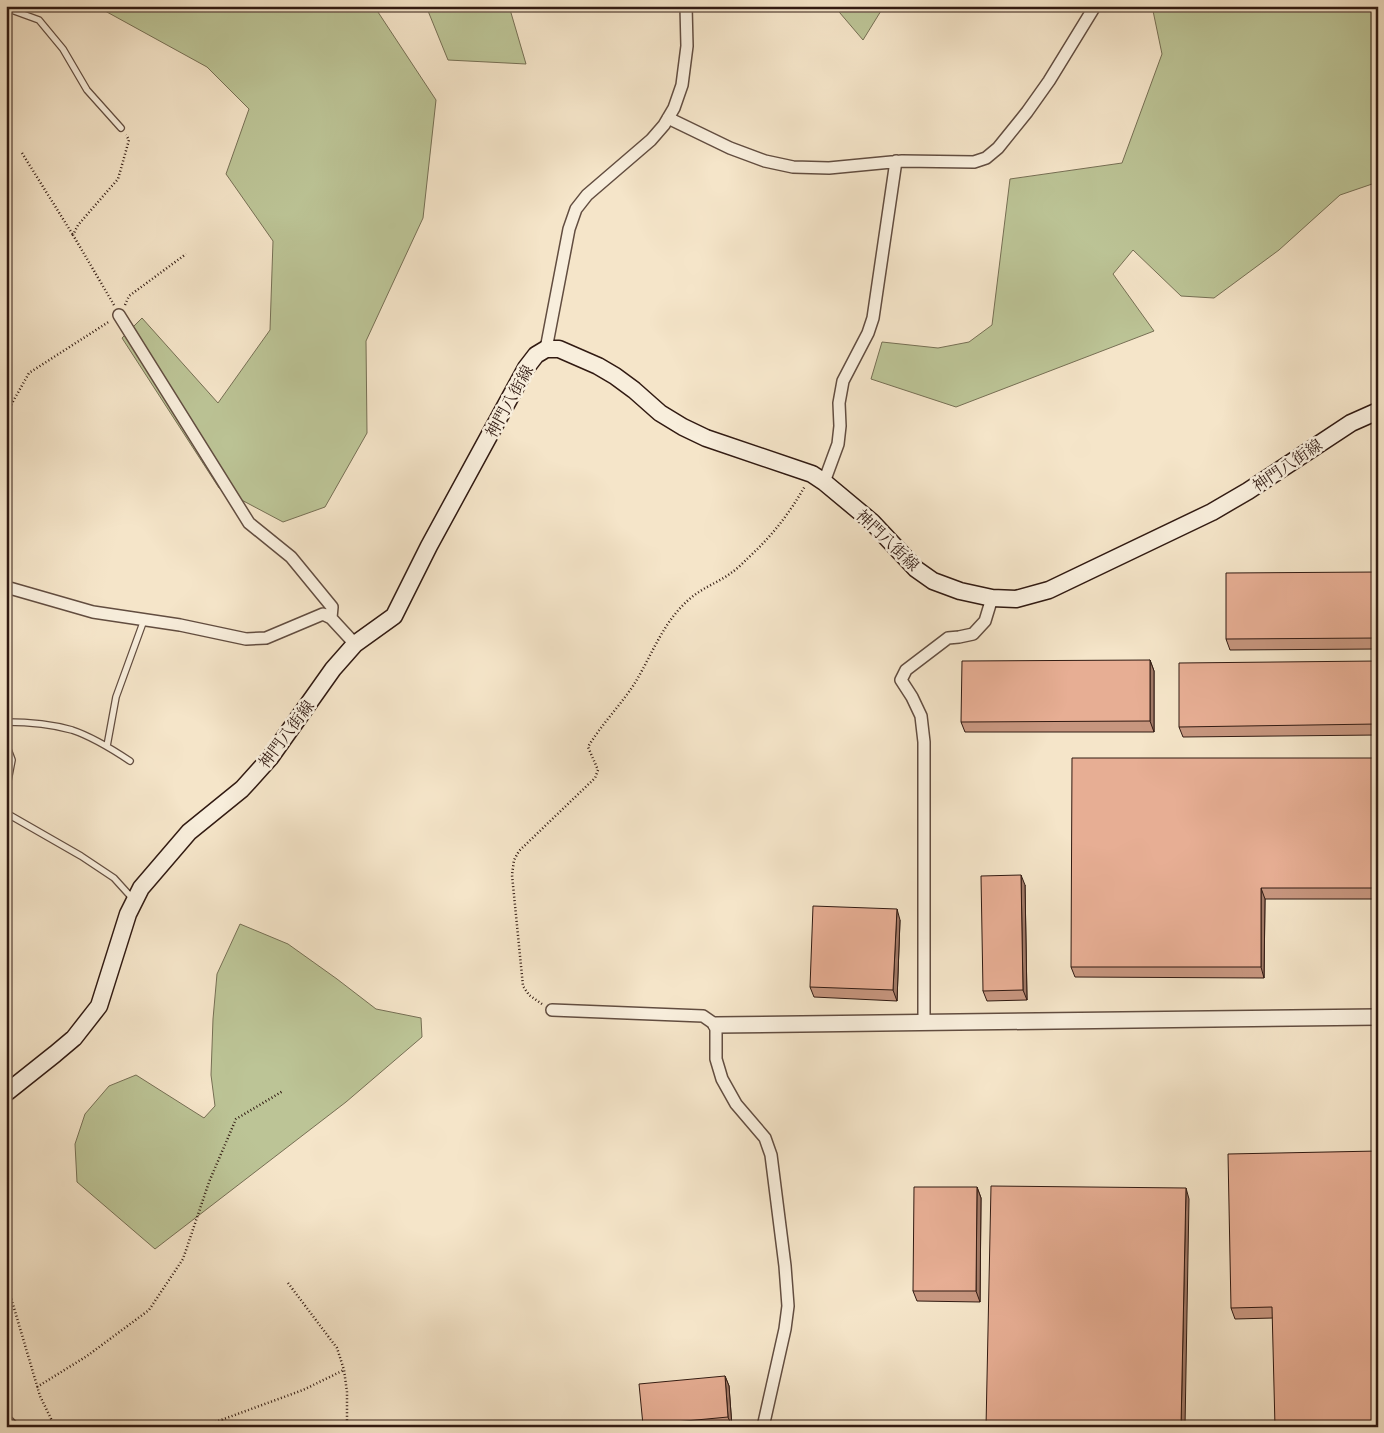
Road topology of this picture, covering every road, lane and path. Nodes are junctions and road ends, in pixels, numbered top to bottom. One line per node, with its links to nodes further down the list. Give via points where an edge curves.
1 (686, 6): 4 (street, via 687,46 682,85)
2 (1095, 6): 7 (street, via 1027,112 986,158 974,162)
3 (6, 8): 5 (lane, via 38,20 63,49 87,90)
4 (668, 118): 7 (street, via 730,148 765,161 794,167 829,168); 11 (street, via 651,140 576,209 569,229)
5 (120, 128): 8 (path, via 129,140 118,179)
6 (22, 153): 8 (path)
7 (896, 161): 14 (street, via 873,318 843,381 838,444)
8 (73, 235): 10 (path)
9 (186, 254): 10 (path, via 129,296)
10 (120, 315): 13 (path, via 29,372); 17 (street, via 249,523 291,557 332,607)
11 (546, 349): 14 (main road, 神門八街線, via 559,349 598,366 634,390 660,413 698,434); 19 (main road, 神門八街線, via 536,355 526,368 394,616)
12 (1378, 411): 16 (main road, 神門八街線, via 1351,422 1212,512 1050,590 1016,599)
13 (6, 414)
14 (818, 478): 16 (main road, 神門八街線, via 872,522 916,569 932,581); 27 (path, via 775,531 731,573 692,596 675,614 633,685 588,747 598,770 595,778 519,851 514,860 512,875 523,986)
15 (6, 587): 18 (street, via 93,612)
16 (992, 598): 29 (street, via 985,621 973,634 948,638 906,670 901,680 922,716 924,742)
17 (331, 618): 18 (street, via 323,614 266,638 246,639); 19 (street)
18 (144, 620): 22 (lane, via 116,697)
19 (355, 644): 26 (main road, 神門八街線, via 333,669 270,758 242,789 189,832 141,888)
20 (6, 722): 22 (lane, via 31,722 72,730)
21 (6, 744): 24 (lane, via 12,760)
22 (107, 746): 23 (lane)
23 (130, 761)
24 (6, 791)
25 (6, 813): 26 (lane, via 114,878)
26 (135, 900): 32 (main road, 神門八街線, via 99,1006 74,1038)
27 (552, 1010): 30 (street, via 703,1016)
28 (1378, 1017): 29 (street)
29 (924, 1023): 30 (street)
30 (716, 1025): 46 (street, via 716,1059 722,1079 736,1104 765,1138 771,1156 785,1266 786,1329)
31 (284, 1091): 38 (path, via 236,1119 209,1182 183,1259 149,1310 87,1356)
32 (6, 1093)
33 (6, 1206): 34 (path)
34 (6, 1231)
35 (6, 1275): 38 (path)
36 (288, 1283): 37 (path, via 337,1348)
37 (344, 1370): 39 (path, via 303,1390); 45 (path)
38 (37, 1387): 42 (path)
39 (222, 1420): 43 (path); 44 (path)
40 (6, 1424): 41 (street)
41 (10, 1427)
42 (55, 1427)
43 (202, 1427)
44 (225, 1427)
45 (347, 1427)
46 (764, 1427)

